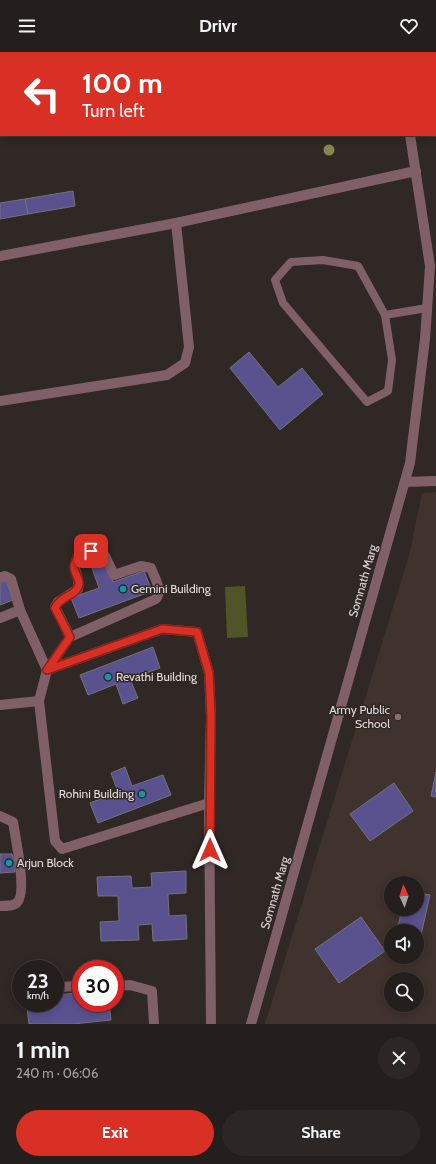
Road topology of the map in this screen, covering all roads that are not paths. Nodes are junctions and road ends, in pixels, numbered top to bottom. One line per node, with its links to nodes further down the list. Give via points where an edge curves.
1 (410, 136): 2 (street, Somnath Marg)
2 (416, 171): 3 (street); 5 (street, Somnath Marg, via 430,266)
3 (176, 223): 4 (street); 7 (street, via 189,347 185,363 167,375)
4 (0, 256)
5 (427, 308): 6 (lane); 9 (street, Somnath Marg, via 411,455)
6 (385, 316): 6 (lane, via 392,360 388,392 367,402 283,303 275,280 291,262 323,260 358,266)
7 (0, 401)
8 (436, 481): 9 (street)
9 (405, 482): 23 (street, Somnath Marg)
10 (0, 578): 11 (street, via 5,576 11,579)
11 (20, 610): 12 (street); 14 (street)
12 (0, 618)
13 (70, 637): 13 (street, via 55,608 58,602 78,589 79,583 74,569 77,558 91,551 105,556 114,575 141,566 151,568 159,589 156,599); 14 (street)
14 (47, 670): 15 (street); 17 (street, via 162,629 197,632 209,673)
15 (39, 701): 16 (street); 17 (street, via 55,841 62,849)
16 (0, 705)
17 (209, 803): 22 (street)
18 (0, 816): 19 (street, via 13,822 20,860 21,893 16,904)
19 (0, 906)
20 (124, 985): 21 (street, via 152,991)
21 (154, 1024)
22 (211, 1024)
23 (251, 1024)

